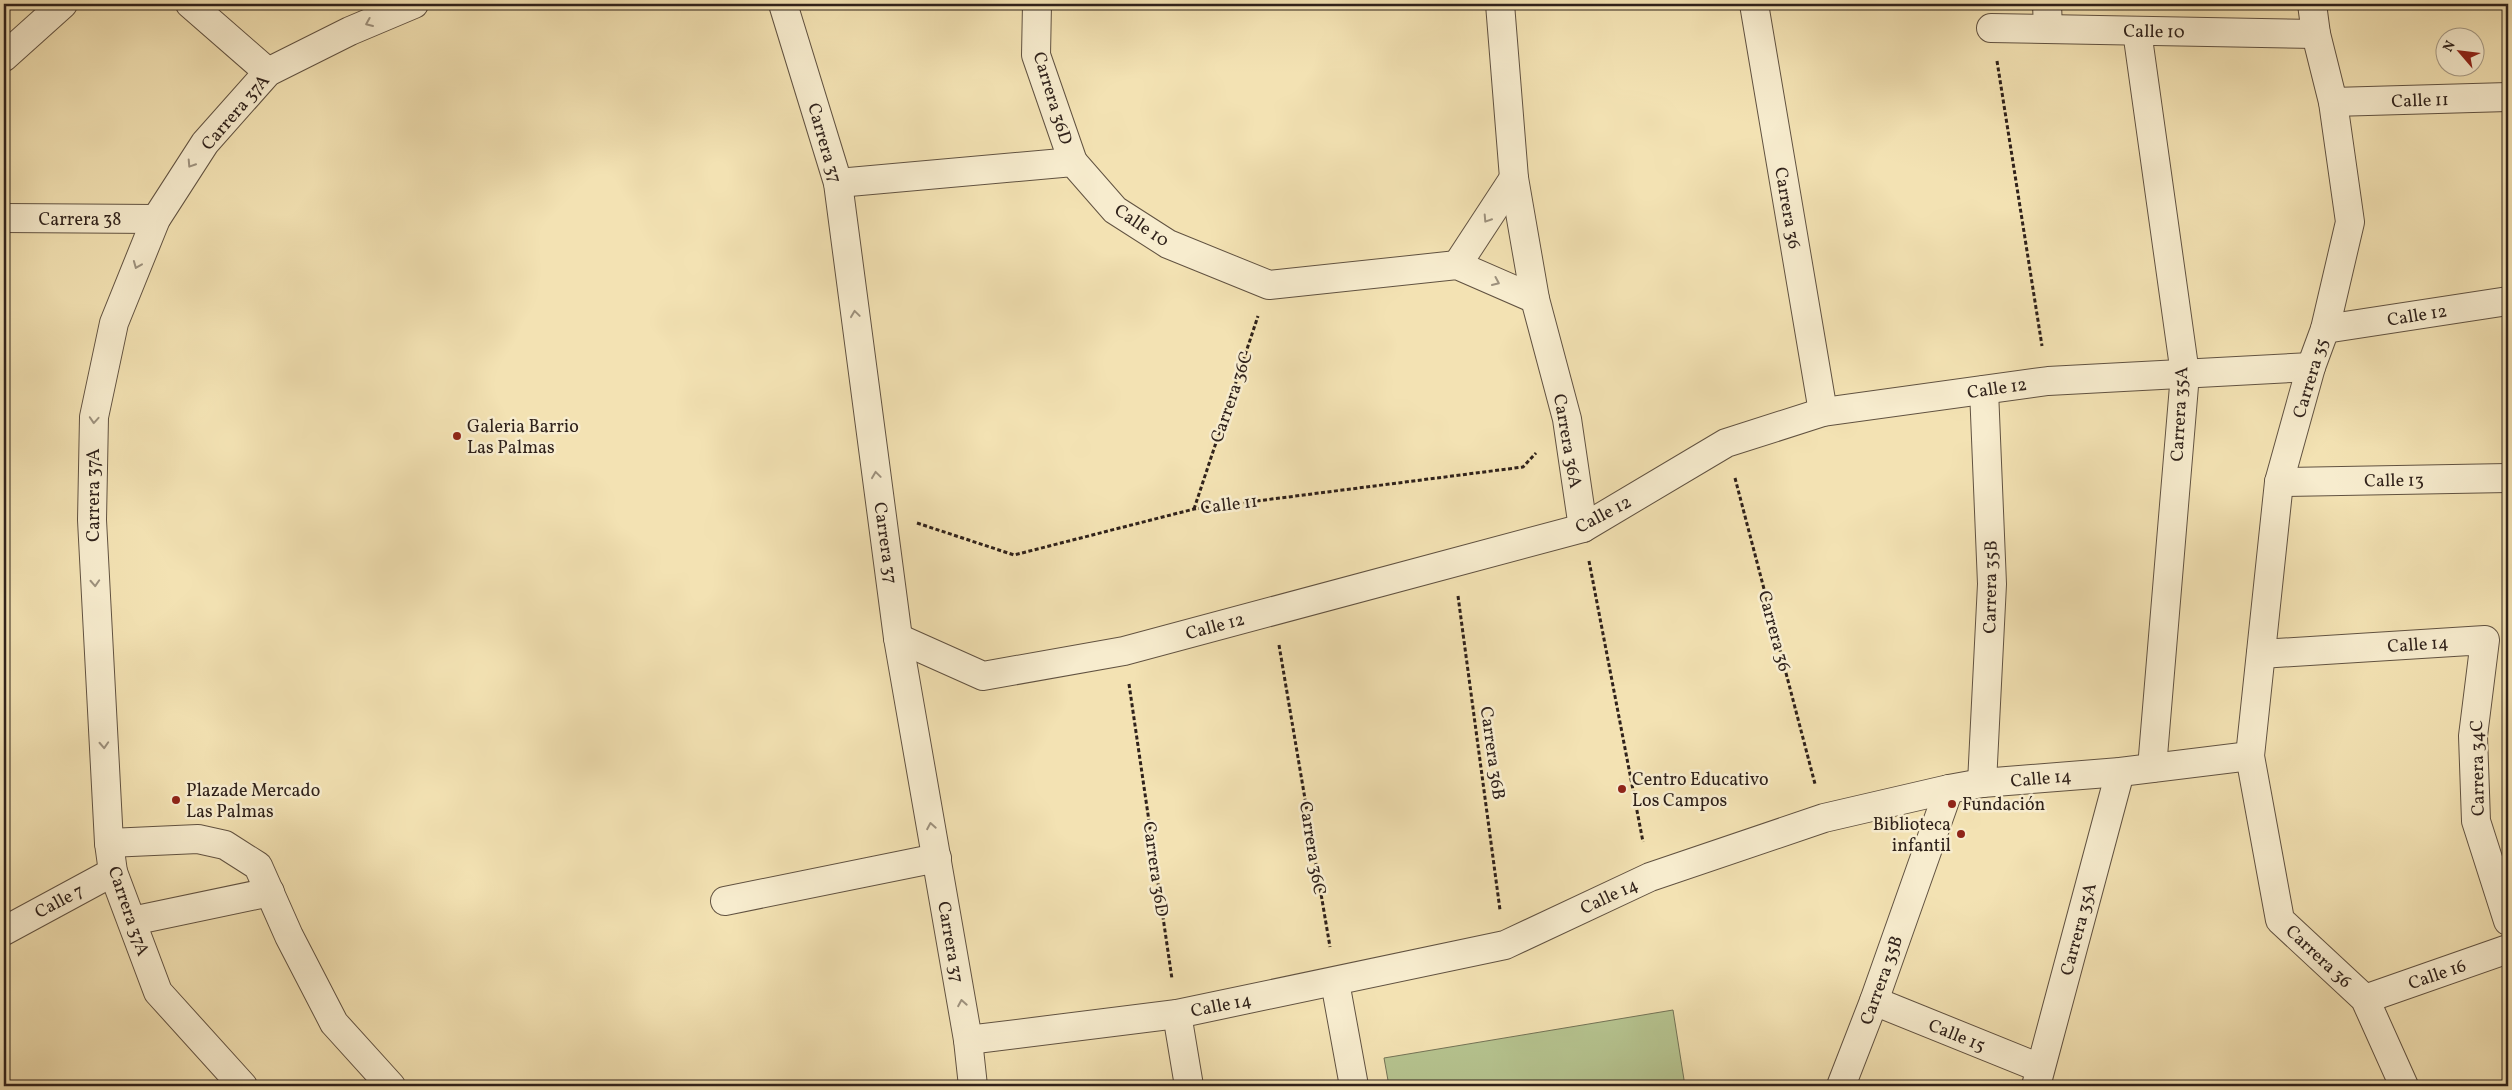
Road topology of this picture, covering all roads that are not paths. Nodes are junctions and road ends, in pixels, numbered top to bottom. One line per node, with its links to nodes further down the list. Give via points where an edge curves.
1 (64, 4): 13 (street)
2 (190, 4): 14 (street)
3 (414, 4): 14 (street, Carrera 37A, one-way to 14, via 350,31)
4 (783, 4): 19 (street, Carrera 37)
5 (1038, 4): 17 (street, Carrera 36D, via 1036,55)
6 (1500, 4): 18 (street, Carrera 36A)
7 (1754, 4): 29 (street, Carrera 36)
8 (2312, 4): 12 (street, Carrera 35)
9 (2048, 16): 10 (street, Calle 10); 11 (street, Calle 10)
10 (1992, 28)
11 (2137, 31): 12 (street, Calle 10); 27 (street, Carrera 35A)
12 (2316, 34): 16 (street, Carrera 35)
13 (4, 57)
14 (268, 72): 21 (street, Carrera 37A, one-way to 21, via 205,142)
15 (2508, 97): 16 (street, Calle 11)
16 (2333, 102): 25 (street, Carrera 35, via 2350,222)
17 (1073, 162): 19 (street); 22 (street, Calle 10, via 1115,210 1168,244 1269,285)
18 (1514, 178): 22 (street, one-way to 22); 23 (street, Carrera 36A)
19 (838, 183): 33 (street, Carrera 37, one-way to 19)
20 (4, 218): 21 (street, Carrera 38)
21 (156, 219): 41 (street, Carrera 37A, one-way to 41, via 114,323 94,417 92,520)
22 (1457, 265): 23 (street, Calle 10, one-way to 23)
23 (1535, 299): 32 (street, Carrera 36A, via 1567,419)
24 (2508, 302): 25 (street, Calle 12)
25 (2325, 329): 26 (street, Carrera 35)
26 (2311, 367): 27 (street, Calle 12); 31 (street, Carrera 35)
27 (2185, 374): 28 (street, Calle 12, via 2048,381); 37 (street, Carrera 35A)
28 (1984, 390): 29 (street, Calle 12); 39 (street, Carrera 35B, via 1992,584)
29 (1823, 412): 32 (street, Calle 12, via 1726,443)
30 (2508, 478): 31 (street, Calle 13)
31 (2279, 482): 35 (street, Carrera 35)
32 (1583, 528): 33 (street, Calle 12, via 1124,651 983,676)
33 (898, 638): 42 (street, Carrera 37, one-way to 33)
34 (2485, 640): 35 (street, Calle 14); 47 (street, Carrera 34C, via 2473,736 2476,821)
35 (2261, 654): 36 (street, Carrera 35)
36 (2250, 756): 37 (street, Calle 14); 51 (street, Carrera 36, via 2280,920)
37 (2152, 768): 38 (street, Calle 14)
38 (2120, 772): 39 (street, Calle 14); 55 (street, Carrera 35A)
39 (1982, 783): 40 (street, Calle 14)
40 (1949, 789): 50 (street, Calle 14, via 1824,818 1650,877 1505,945); 52 (street, Carrera 35B)
41 (109, 843): 43 (street, Carrera 37A); 44 (street, via 198,839 225,845 258,866)
42 (937, 858): 45 (street); 54 (street, Carrera 37, one-way to 42)
43 (114, 872): 46 (street, Carrera 37A); 48 (street, Calle 7)
44 (270, 892): 46 (street); 57 (street, via 334,1023)
45 (725, 901)
46 (132, 921): 56 (street, Carrera 37A, via 158,992)
47 (2508, 921)
48 (4, 931)
49 (2508, 950): 51 (street, Calle 16)
50 (1336, 982): 53 (street, Calle 14); 60 (street)
51 (2365, 999): 62 (street, Carrera 36)
52 (1874, 1001): 55 (street, Calle 15); 61 (street, Carrera 35B)
53 (1177, 1014): 54 (street, Calle 14); 59 (street)
54 (968, 1040): 58 (street, Carrera 37)
55 (2038, 1077)
56 (243, 1086)
57 (390, 1086)
58 (973, 1086)
59 (1189, 1086)
60 (1354, 1086)
61 (1841, 1086)
62 (2404, 1086)

